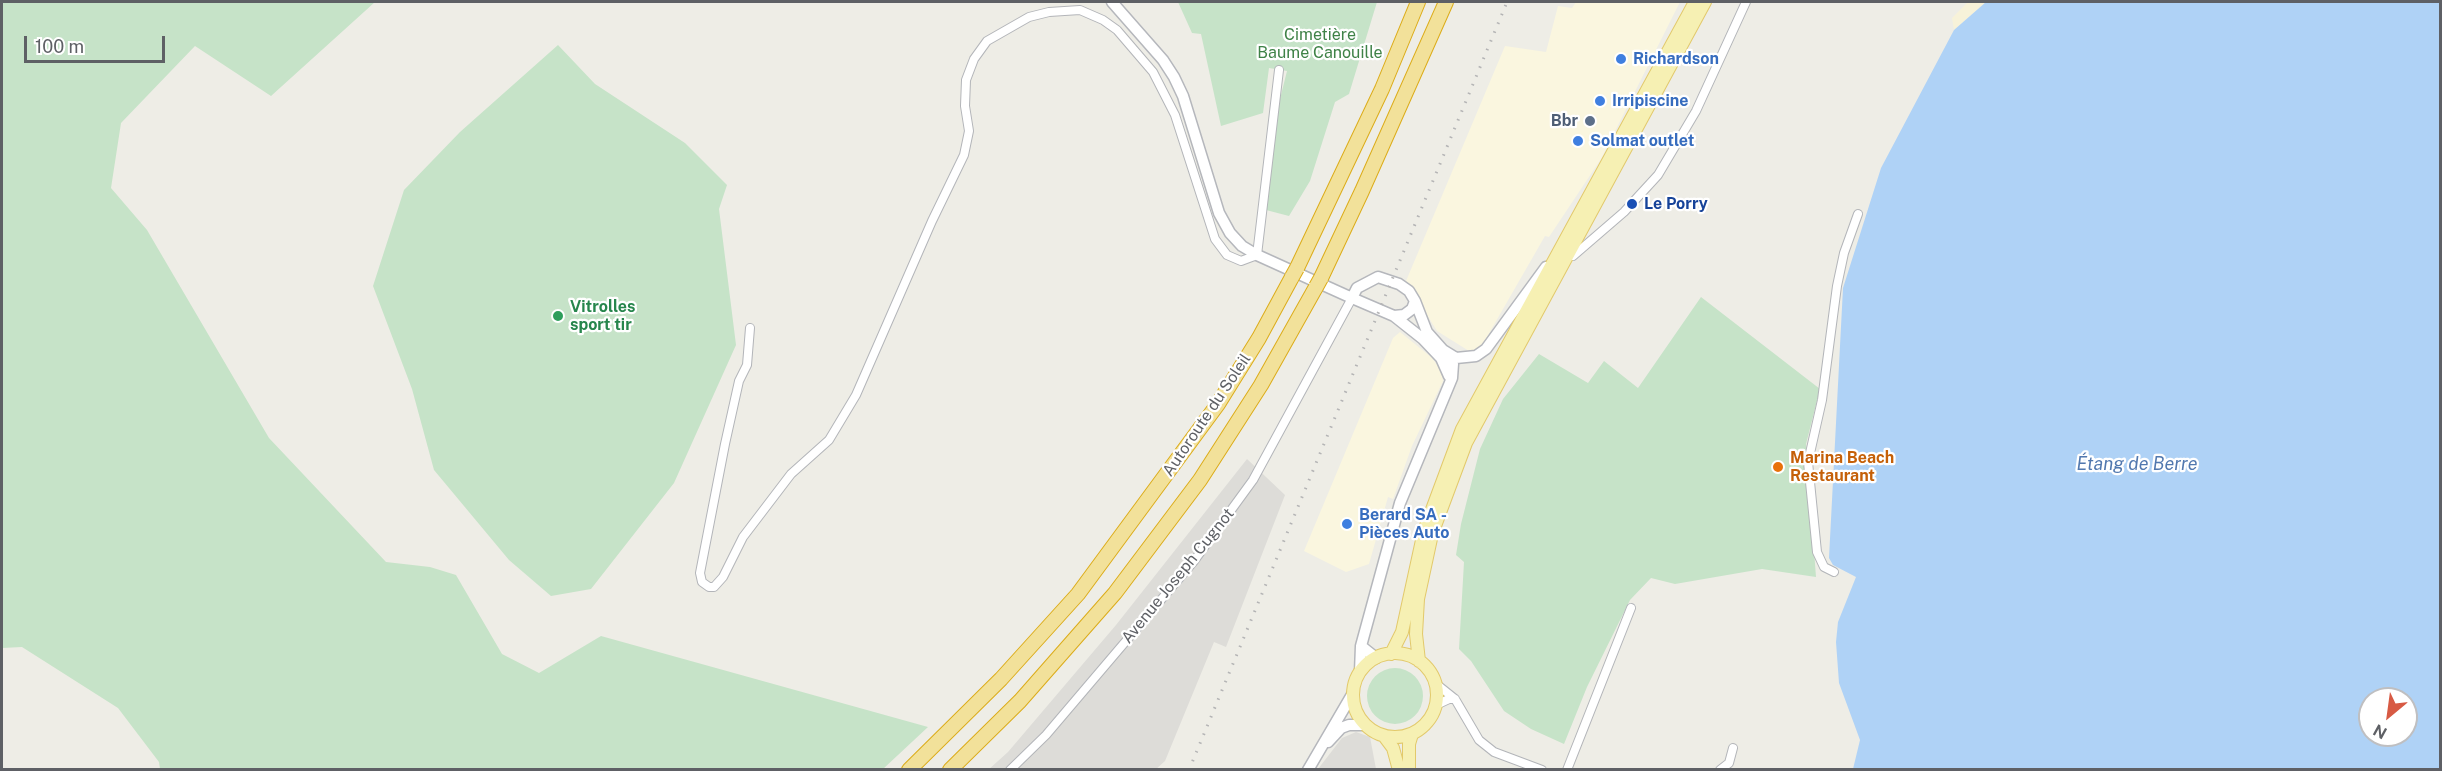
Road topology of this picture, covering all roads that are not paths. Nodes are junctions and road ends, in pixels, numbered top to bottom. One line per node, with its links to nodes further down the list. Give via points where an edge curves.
1 (1112, 2): 10 (main road, via 1174,77 1219,213 1236,239)
2 (1418, 2): 34 (highway, Autoroute du Soleil, via 1382,89 1294,272 1218,404 1078,594 1001,679)
3 (1446, 2): 35 (highway, Autoroute du Soleil, via 1318,283 1261,385 1200,480 1129,574 1020,701)
4 (1695, 2): 9 (main road)
5 (1705, 2): 11 (main road)
6 (1746, 2): 11 (street, via 1701,102 1658,176 1624,212 1578,249)
7 (1279, 70): 10 (street)
8 (1858, 214): 18 (street, via 1837,286 1822,400 1808,462 1817,552 1824,567)
9 (1570, 232): 16 (main road, via 1486,349 1465,358); 21 (main road, via 1462,429 1424,531 1402,632)
10 (1257, 255): 12 (main road); 15 (street, via 1241,261 1227,255 1215,239 1175,115 1153,72 1117,30 1097,16 1080,10 1049,12 1029,18 987,41 974,59 966,80 969,131 964,155 856,395 829,440 791,474 743,537 723,577 709,587 702,582 700,573 739,381 747,365)
11 (1556, 279): 23 (main road, via 1466,443 1432,534 1418,599)
12 (1352, 298): 13 (main road, via 1358,288 1378,277 1399,284); 14 (main road); 36 (street, Avenue Joseph Cugnot, via 1253,480 1201,552 1046,735)
13 (1416, 301): 14 (main road, via 1409,312); 16 (main road, via 1427,332)
14 (1394, 316): 17 (main road, via 1441,358)
15 (750, 328)
16 (1449, 355): 17 (main road, via 1454,371)
17 (1450, 385): 20 (main road, via 1400,503)
18 (1834, 572)
19 (1631, 608): 40 (street)
20 (1361, 646): 22 (main road); 24 (main road)
21 (1391, 654): 22 (main road); 23 (main road)
22 (1376, 658): 24 (main road)
23 (1419, 661): 25 (main road)
24 (1360, 672): 26 (main road)
25 (1435, 683): 27 (street); 28 (main road)
26 (1353, 693): 29 (main road, via 1354,705); 33 (main road)
27 (1455, 699): 28 (street); 39 (street, via 1479,740 1494,752)
28 (1436, 705): 30 (main road, via 1431,717)
29 (1366, 725): 31 (main road); 33 (main road, via 1349,724 1341,728)
30 (1412, 734): 31 (main road); 38 (main road)
31 (1384, 736): 37 (main road, via 1393,748)
32 (1733, 748): 41 (street, via 1729,763)
33 (1309, 768)
34 (909, 770)
35 (950, 770)
36 (1010, 770)
37 (1399, 770)
38 (1409, 770)
39 (1542, 770)
40 (1567, 770)
41 (1720, 770)

